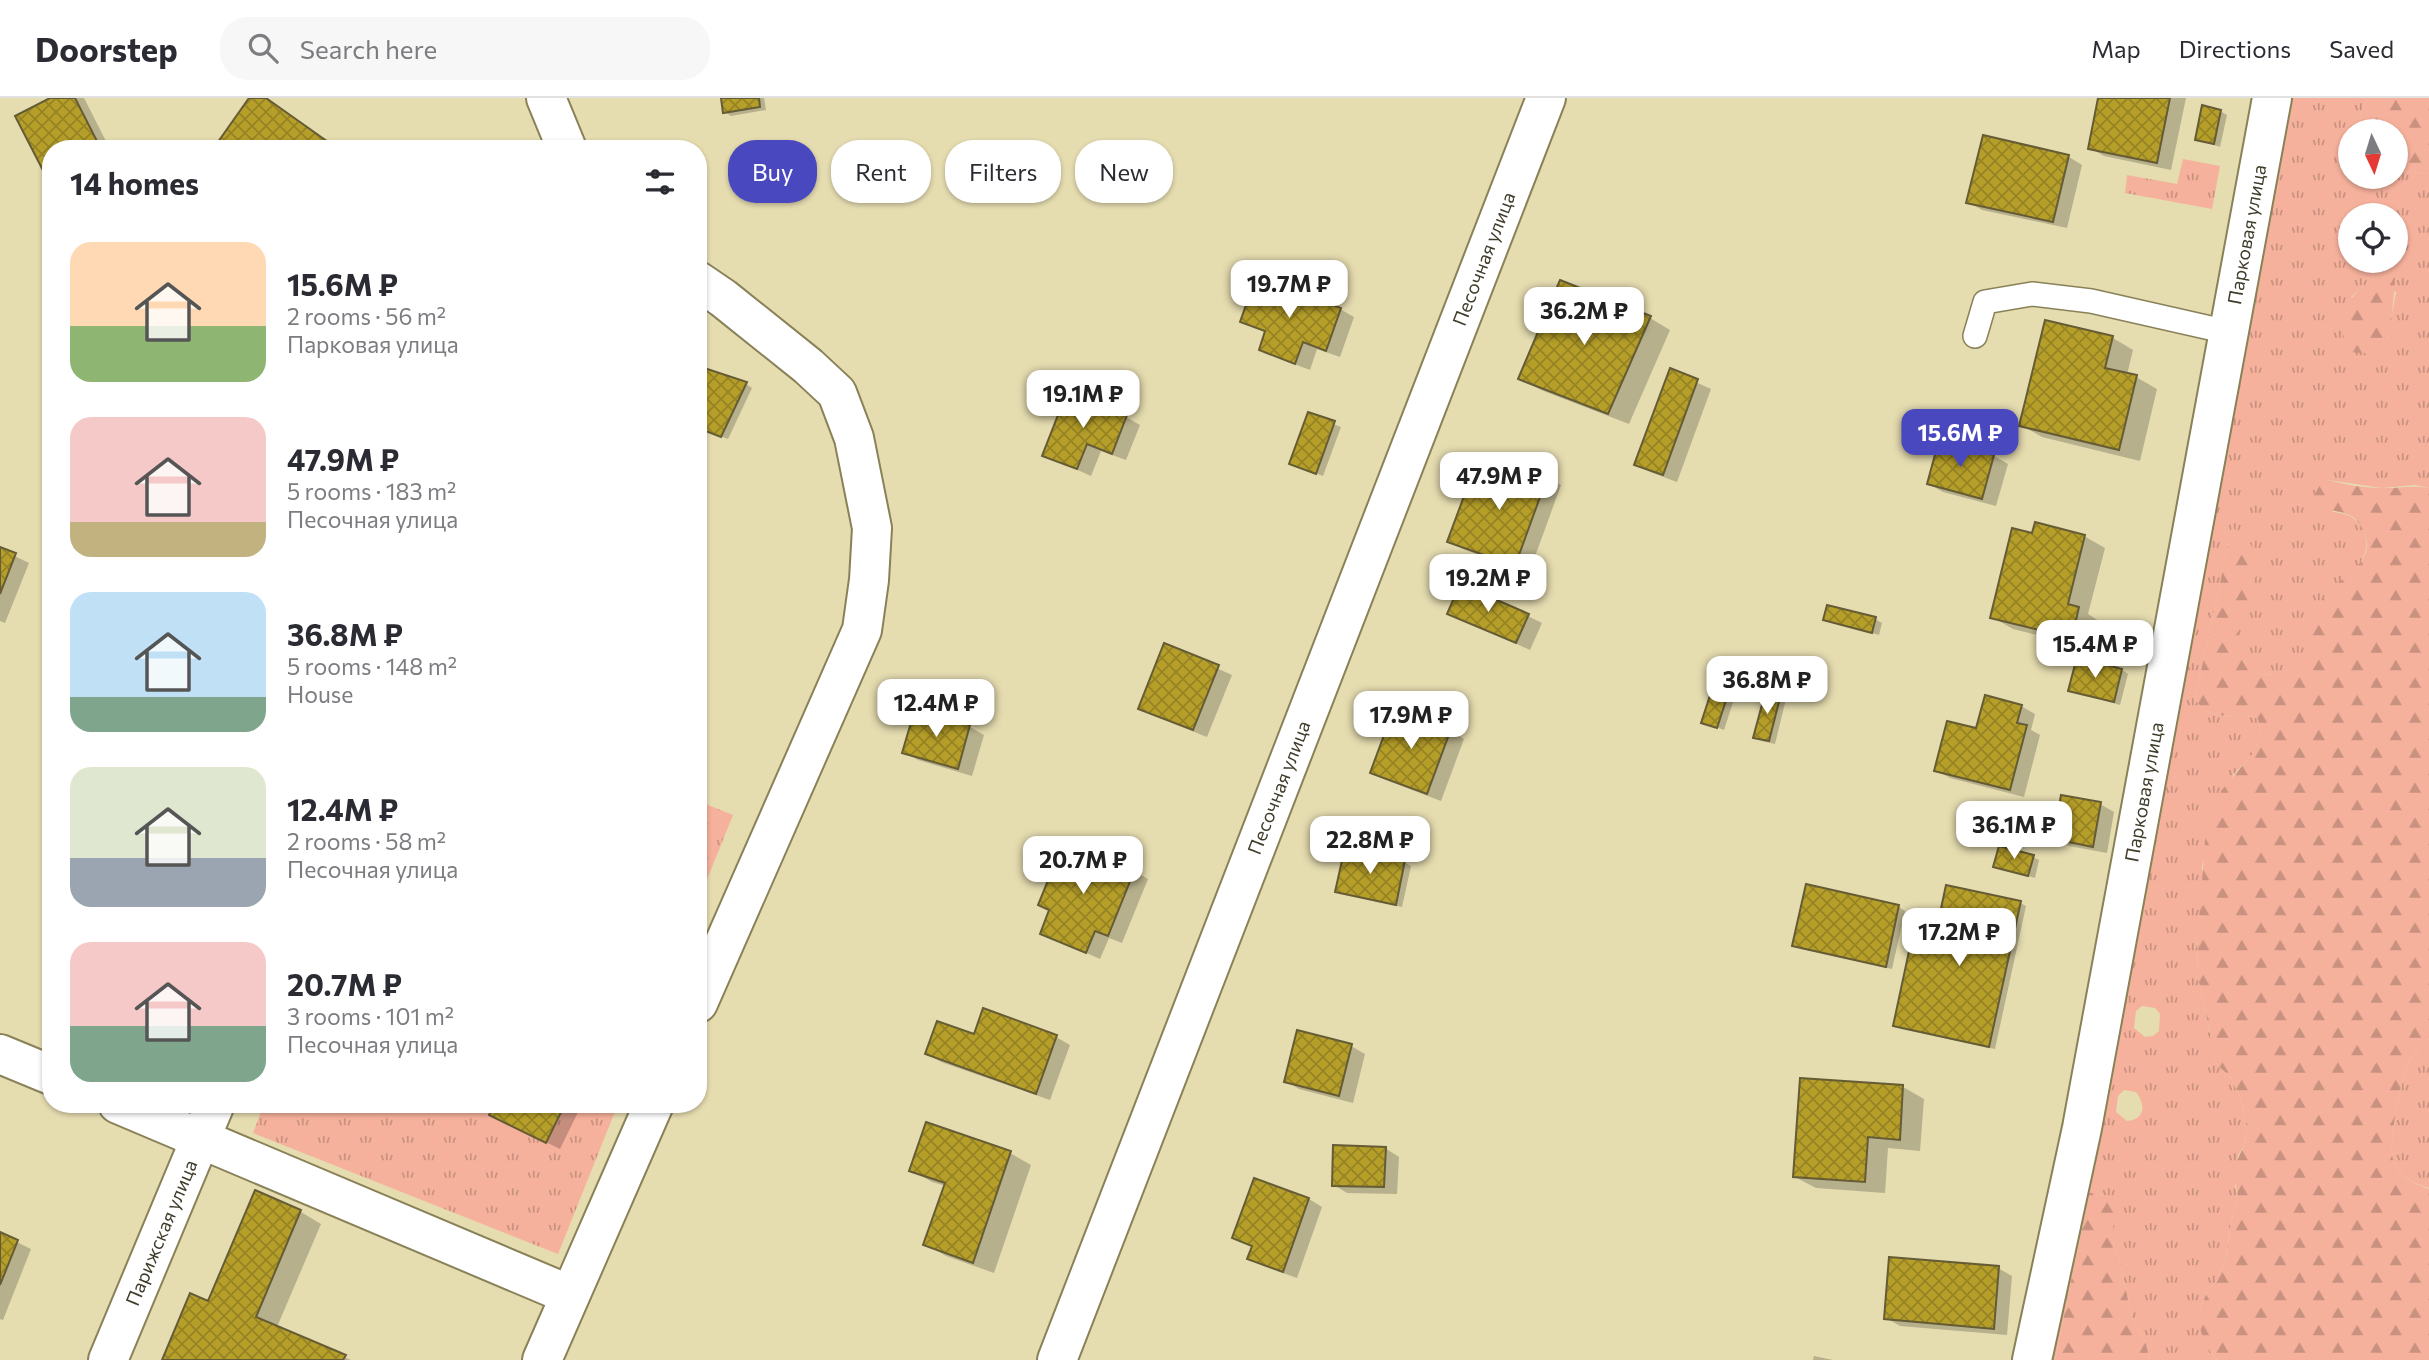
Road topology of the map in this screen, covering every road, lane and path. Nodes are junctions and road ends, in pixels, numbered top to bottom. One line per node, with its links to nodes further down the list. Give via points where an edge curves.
1 (546, 98): 4 (street)
2 (1546, 98): 18 (street, Песочная улица)
3 (2272, 98): 6 (street, Парковая улица)
4 (563, 140)
5 (707, 287): 8 (street, via 837,393 854,438 872,528 862,630)
6 (2228, 332): 7 (lane, via 2091,300 2032,294 1986,302); 19 (street, Парковая улица, via 2082,1128)
7 (1975, 336)
8 (707, 983)
9 (0, 1054): 10 (street)
10 (42, 1071)
11 (139, 1113): 14 (street)
12 (211, 1113): 14 (street, Парижская улица)
13 (650, 1113): 15 (street)
14 (200, 1139): 15 (street); 16 (street, Парижская улица)
15 (570, 1295): 17 (street)
16 (108, 1360)
17 (542, 1360)
18 (1057, 1360)
19 (2032, 1360)

